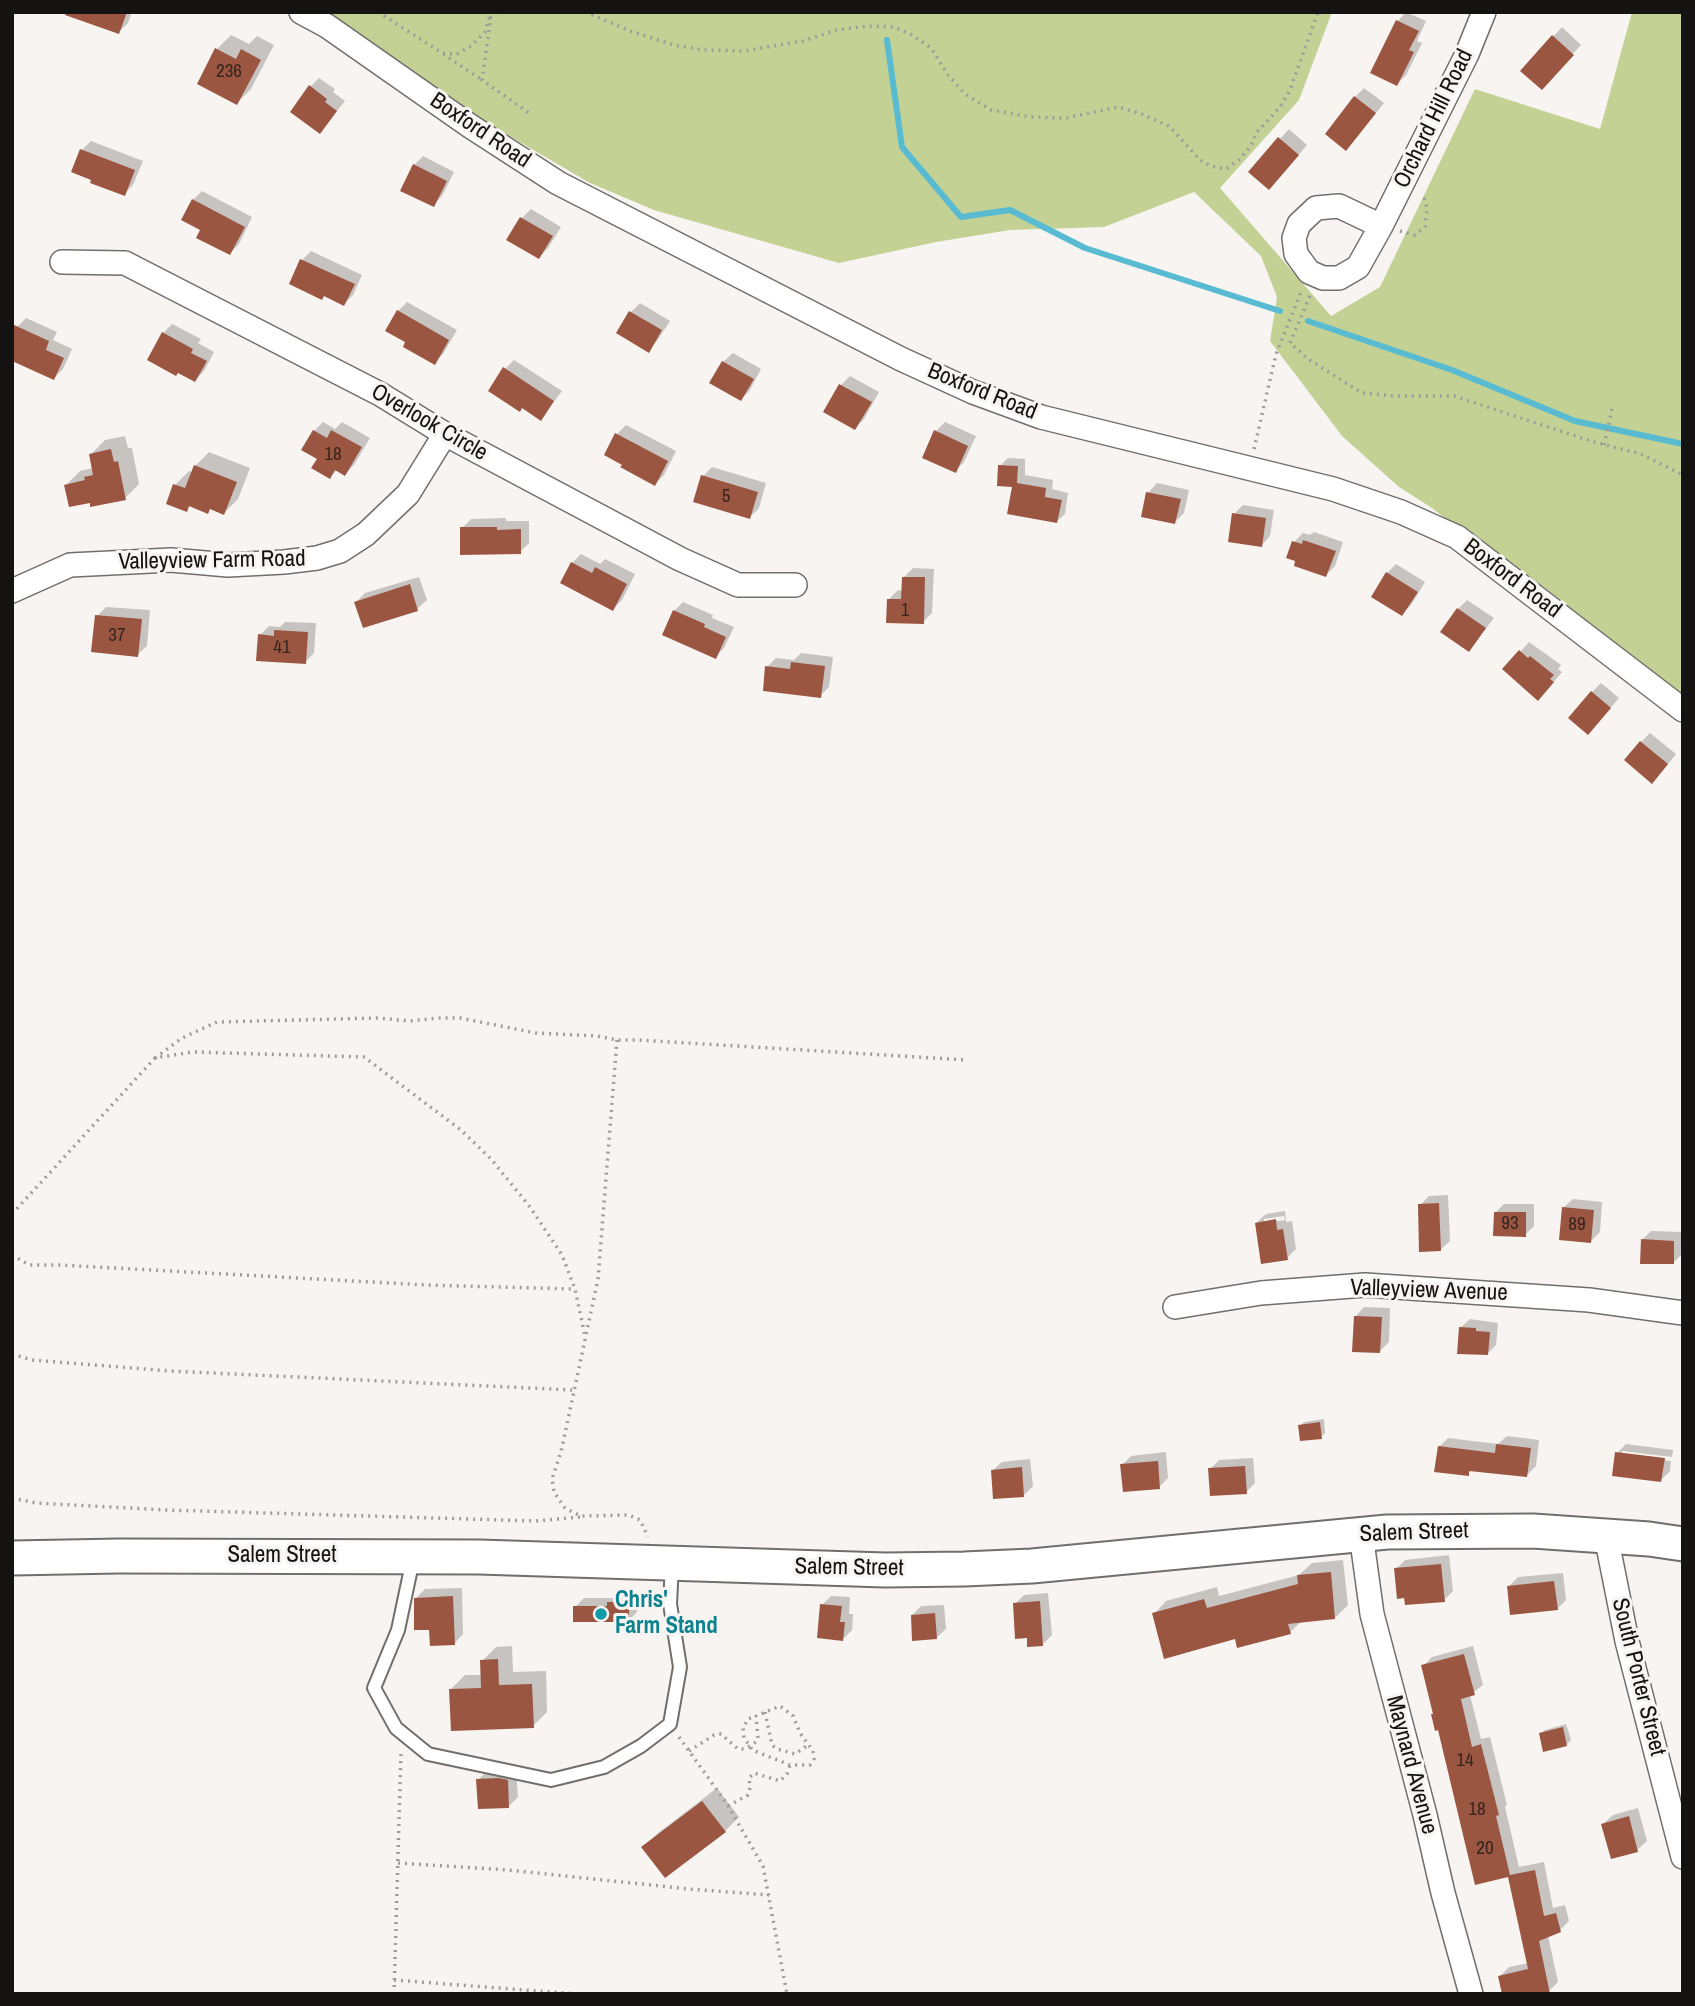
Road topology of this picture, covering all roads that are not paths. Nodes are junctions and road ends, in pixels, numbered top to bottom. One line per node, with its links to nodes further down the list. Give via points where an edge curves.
1 (301, 12): 8 (street, Boxford Road, via 558,183 973,392 1041,417 1333,489 1457,537)
2 (1484, 12): 3 (street, Orchard Hill Road)
3 (1385, 228): 3 (street, Orchard Hill Road, via 1339,206 1309,212 1299,224 1294,246 1310,283 1353,272)
4 (62, 262): 5 (street, Overlook Circle, via 125,263 380,394)
5 (445, 434): 6 (street, Overlook Circle, via 738,585); 7 (street, Valleyview Farm Road, via 408,495 340,551 317,558 228,565 171,560 70,565)
6 (795, 585)
7 (12, 591)
8 (1683, 710)
9 (1175, 1307): 10 (street, Valleyview Avenue, via 1261,1293 1366,1285 1588,1300)
10 (1683, 1313)
11 (1361, 1534): 12 (main road, Salem Street, via 1533,1531); 16 (main road, Salem Street, via 964,1569); 18 (street, Maynard Avenue, via 1372,1614)
12 (1606, 1536): 13 (main road, Salem Street); 17 (street, South Porter Street, via 1627,1641)
13 (1683, 1545)
14 (414, 1557): 15 (main road, Salem Street); 16 (main road, Salem Street); 16 (lane, via 398,1630 374,1688 396,1728 428,1754 551,1780 604,1767 670,1724 680,1667)
15 (12, 1558)
16 (661, 1564)
17 (1683, 1857)
18 (1471, 1994)

